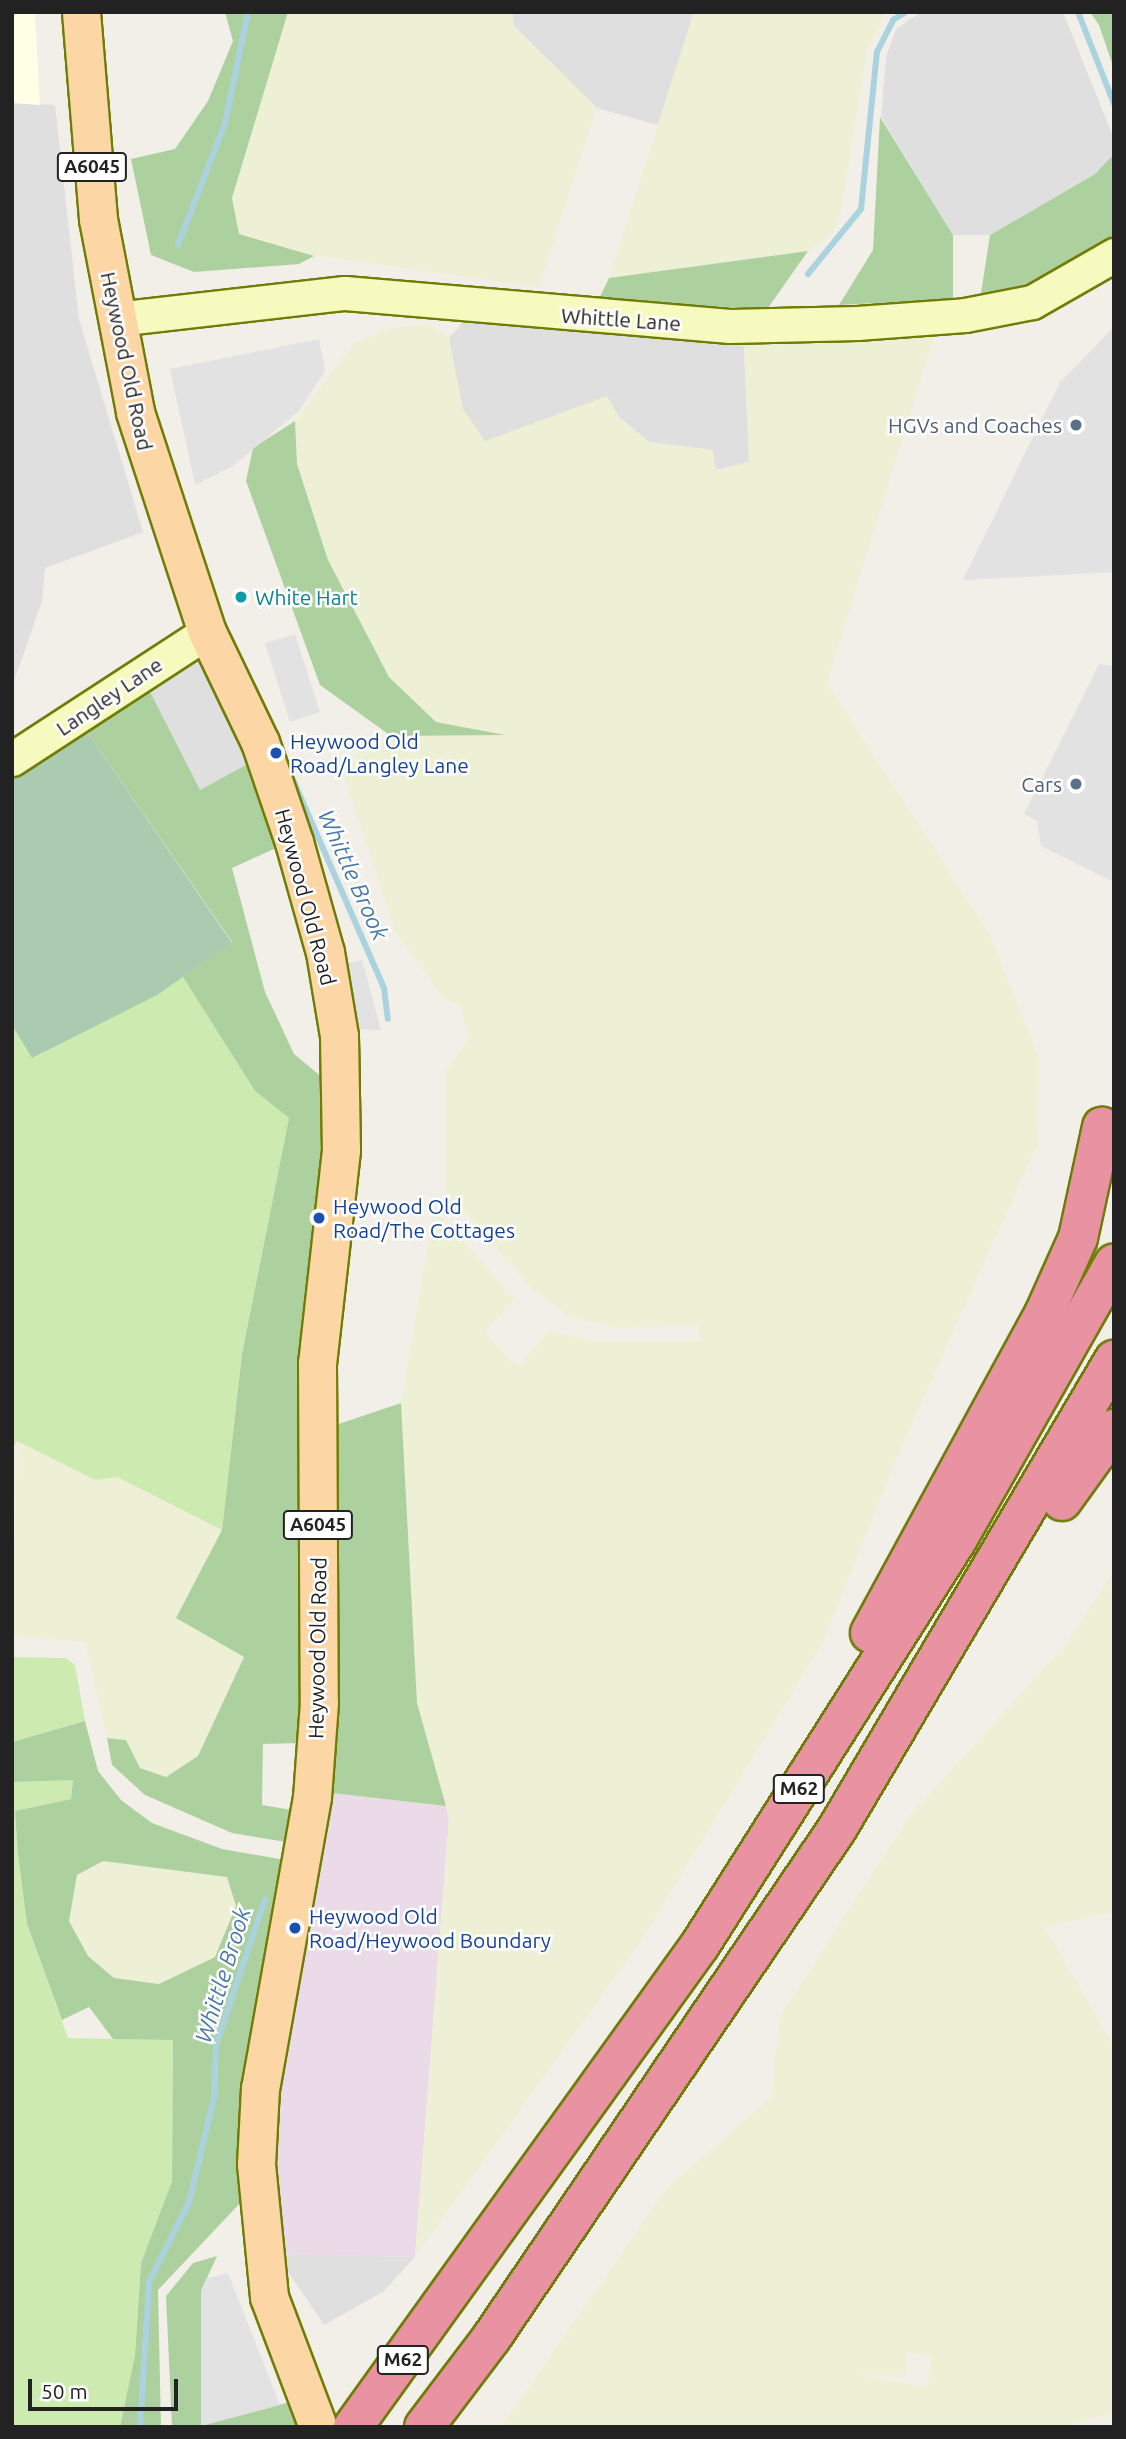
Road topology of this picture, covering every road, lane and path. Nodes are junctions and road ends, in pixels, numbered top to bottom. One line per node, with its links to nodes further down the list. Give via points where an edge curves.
1 (81, 12): 3 (main road, Heywood Old Road / A6045, via 85,111)
2 (1114, 255): 3 (street, Whittle Lane, via 1032,302 965,315 857,323 730,326 345,293)
3 (116, 320): 4 (main road, Heywood Old Road / A6045, via 150,467)
4 (207, 632): 5 (street, Langley Lane); 12 (main road, Heywood Old Road / A6045, via 260,742 294,842 325,952 339,1037 341,1150 317,1363 319,1702 313,1784 260,2088 256,2164 269,2297)
5 (12, 759)
6 (1102, 1127): 11 (highway, M62, via 1078,1238 1044,1314)
7 (1114, 1264): 11 (highway, M62, via 957,1540)
8 (1114, 1360): 10 (highway, M62)
9 (1114, 1429): 10 (highway, M62, via 927,1715)
10 (837, 1829): 14 (highway, M62, via 492,2337)
11 (700, 1945): 13 (highway, M62)
12 (318, 2427)
13 (353, 2427)
14 (424, 2427)

